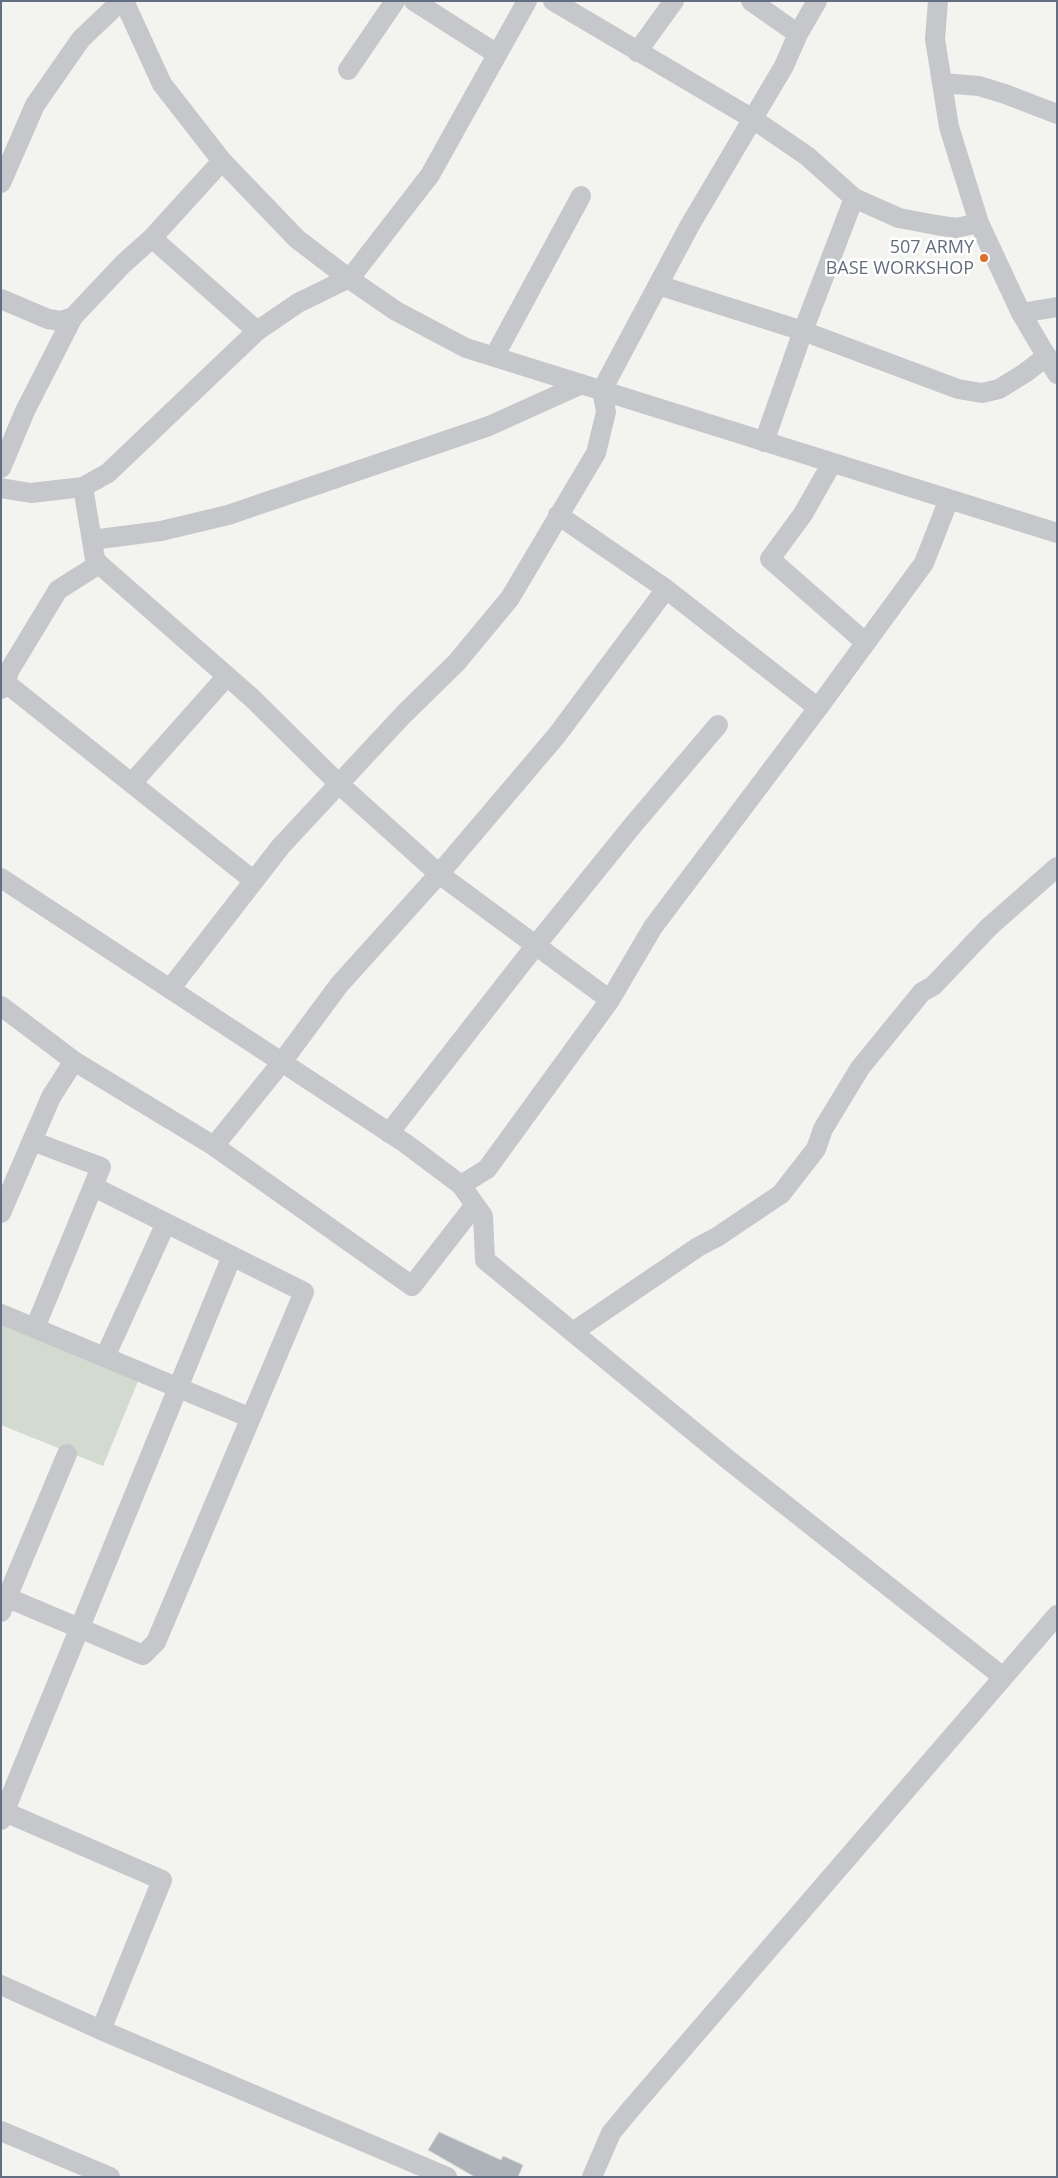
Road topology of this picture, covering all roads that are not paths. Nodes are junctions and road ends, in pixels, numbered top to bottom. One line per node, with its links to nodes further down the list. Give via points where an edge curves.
1 (122, 1): 17 (street, via 162,84); 18 (street, via 81,39 35,105)
2 (396, 1): 13 (street)
3 (414, 1): 12 (street)
4 (527, 1): 12 (street)
5 (552, 1): 11 (street)
6 (674, 1): 11 (street)
7 (751, 1): 10 (street)
8 (817, 1): 10 (street)
9 (938, 1): 14 (street, via 935,39)
10 (798, 34): 16 (street, via 784,66)
11 (637, 52): 16 (street)
12 (498, 54): 23 (street, via 430,175)
13 (348, 70)
14 (942, 83): 15 (street, via 978,86); 21 (street, via 949,127)
15 (1057, 114)
16 (753, 119): 20 (street, via 806,156); 24 (street)
17 (222, 161): 22 (street); 23 (street, via 298,239)
18 (1, 183)
19 (581, 196): 32 (street)
20 (854, 198): 21 (street, via 899,218 956,228); 30 (street)
21 (979, 222): 27 (street)
22 (152, 238): 28 (street); 29 (street)
23 (348, 278): 29 (street, via 298,303); 32 (street, via 396,312 466,348)
24 (658, 285): 30 (street); 35 (street)
25 (1, 300): 28 (street, via 48,320 61,321)
26 (1057, 306): 27 (street)
27 (1021, 313): 31 (street)
28 (73, 317): 38 (street)
29 (257, 330): 39 (street, via 108,473)
30 (803, 331): 31 (street, via 958,389 982,393 999,389); 36 (street)
31 (1047, 356): 33 (street)
32 (494, 357): 34 (street)
33 (1057, 374)
34 (582, 384): 35 (street); 44 (street, via 488,426 228,515 161,531)
35 (602, 390): 36 (street); 42 (street, via 606,412 596,453)
36 (764, 442): 37 (street)
37 (832, 463): 41 (street); 47 (street, via 803,514 770,559)
38 (1, 468)
39 (84, 487): 40 (street, via 31,493); 44 (street)
40 (1, 488)
41 (949, 499): 43 (street); 47 (street, via 924,563)
42 (558, 515): 46 (street); 53 (street, via 510,598 457,662)
43 (1057, 533)
44 (92, 540): 45 (street, via 94,559)
45 (99, 564): 48 (street); 49 (street, via 58,590 9,671)
46 (666, 589): 50 (street); 55 (street, via 557,735)
47 (866, 643): 50 (street)
48 (227, 676): 52 (street); 53 (street)
49 (4, 686): 52 (street)
50 (818, 708): 60 (street, via 653,927)
51 (718, 725): 58 (street)
52 (132, 783): 57 (street)
53 (339, 784): 55 (street); 57 (street, via 281,846)
54 (1057, 867): 75 (street, via 989,927 933,986 922,992 860,1068 823,1129 816,1149 781,1194)
55 (440, 874): 58 (street); 63 (street, via 339,985)
56 (1, 878): 59 (street)
57 (254, 881): 59 (street)
58 (536, 945): 60 (street); 64 (street)
59 (170, 989): 63 (street)
60 (610, 1000): 67 (street, via 487,1169)
61 (1, 1006): 62 (street)
62 (74, 1061): 65 (street, via 51,1096); 66 (street)
63 (282, 1062): 64 (street); 66 (street)
64 (389, 1132): 67 (street)
65 (32, 1141): 68 (street, via 101,1167); 70 (street)
66 (214, 1146): 69 (street, via 412,1286)
67 (461, 1185): 69 (street)
68 (94, 1187): 71 (street); 74 (street)
69 (475, 1205): 75 (street, via 483,1216 485,1260)
70 (1, 1213)
71 (166, 1223): 72 (street); 76 (street)
72 (232, 1256): 77 (street); 78 (street, via 304,1292)
73 (1, 1314): 74 (street)
74 (35, 1328): 76 (street)
75 (573, 1332): 83 (street, via 726,1458)
76 (105, 1358): 77 (street)
77 (178, 1388): 78 (street); 82 (street)
78 (251, 1418): 82 (street, via 156,1642 143,1655)
79 (67, 1454): 80 (street)
80 (3, 1602): 82 (street)
81 (1057, 1615): 83 (street)
82 (81, 1628): 84 (street)
83 (1003, 1677): 90 (street, via 611,2133)
84 (3, 1816): 86 (street, via 162,1880)
85 (1, 1985): 86 (street)
86 (101, 2030): 89 (street)
87 (1, 2131): 88 (street)
88 (110, 2177)
89 (447, 2177)
90 (592, 2177)

